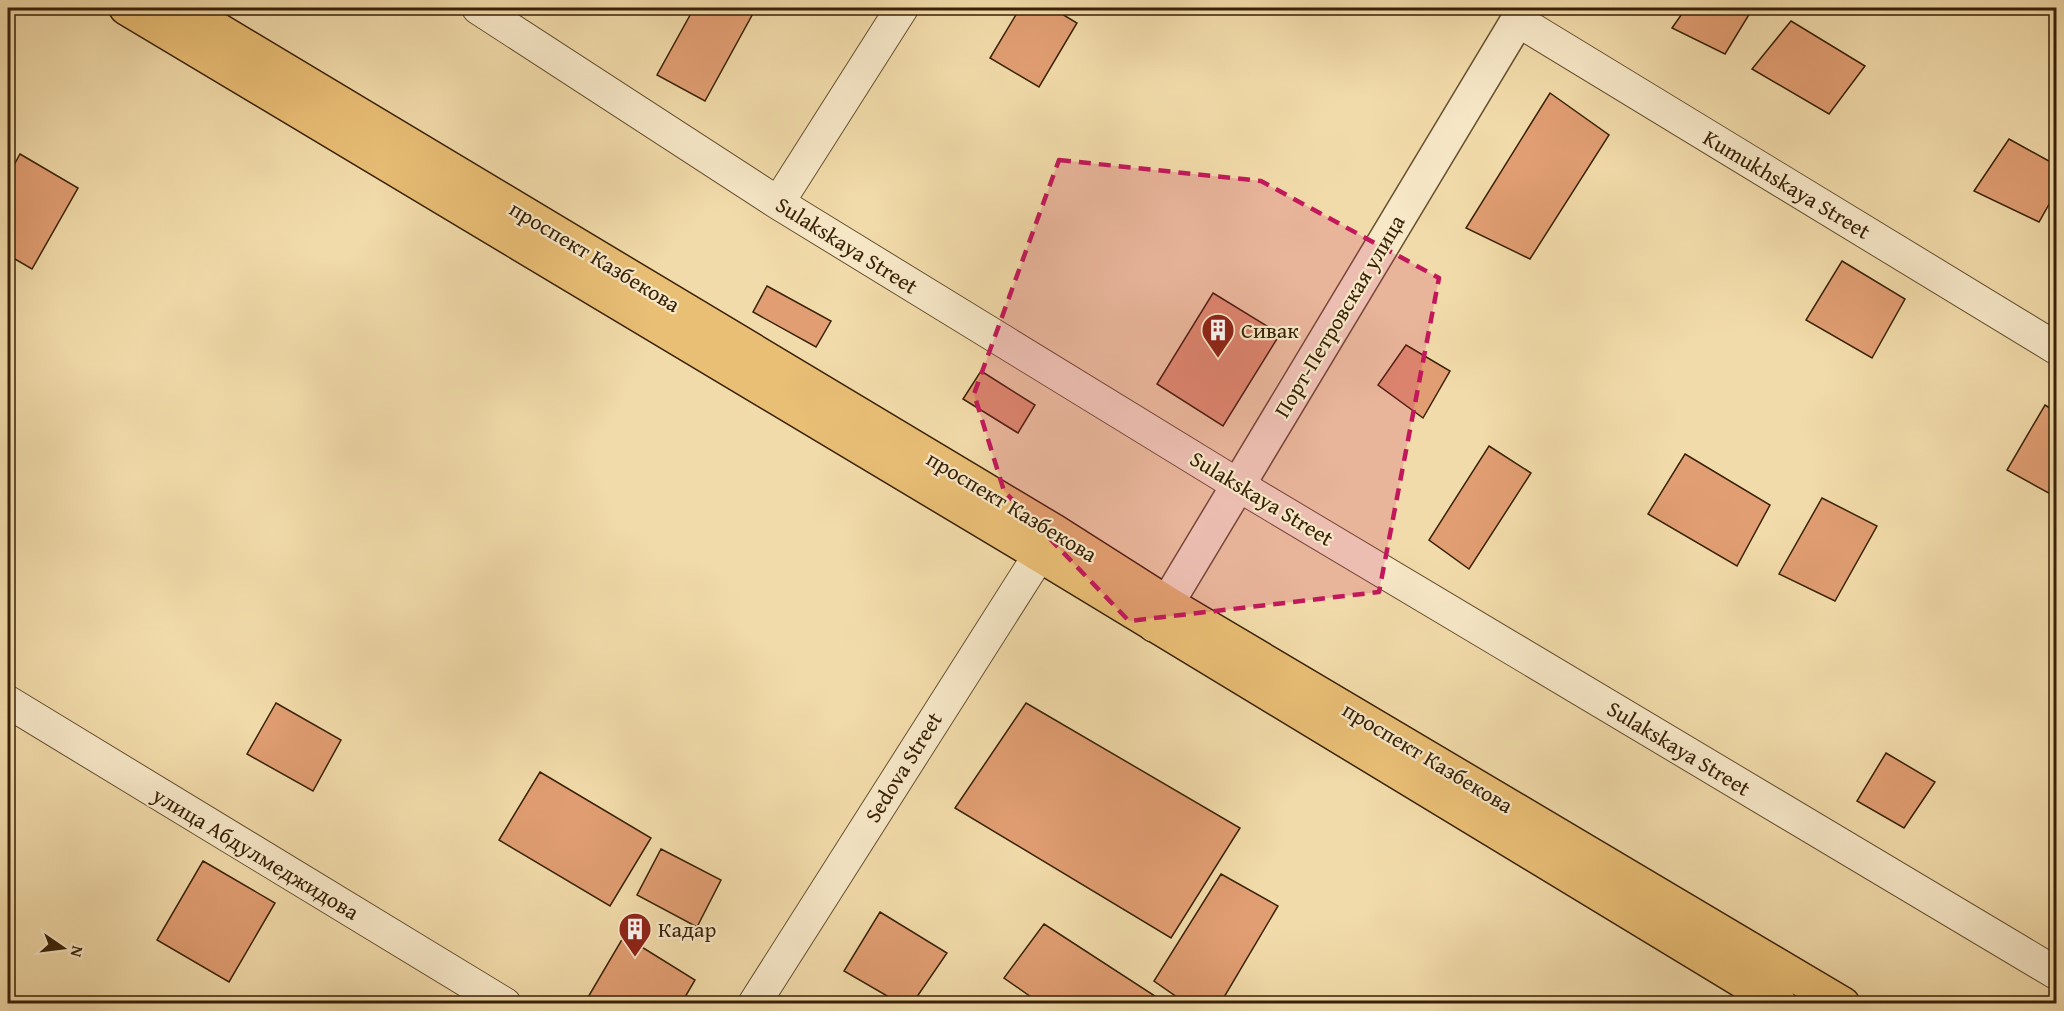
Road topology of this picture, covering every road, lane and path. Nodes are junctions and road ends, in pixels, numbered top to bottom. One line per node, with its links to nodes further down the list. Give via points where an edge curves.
1 (126, 8): 9 (highway, проспект Казбекова)
2 (182, 8): 9 (highway, проспект Казбекова)
3 (478, 8): 6 (street, Sulakskaya Street)
4 (902, 8): 6 (street)
5 (1521, 14): 7 (street, Kumukhskaya Street); 8 (street, Порт-Петровская улица)
6 (778, 202): 8 (street, Sulakskaya Street)
7 (2056, 348)
8 (1238, 485): 10 (street, Порт-Петровская улица); 12 (street, Sulakskaya Street)
9 (1046, 542): 10 (highway, проспект Казбекова); 14 (street, Sedova Street)
10 (1161, 614): 15 (highway, проспект Казбекова); 16 (highway, проспект Казбекова)
11 (8, 702): 13 (street, улица Абдулмеджидова)
12 (2056, 973)
13 (505, 1004)
14 (753, 1004)
15 (1780, 1004)
16 (1842, 1004)

